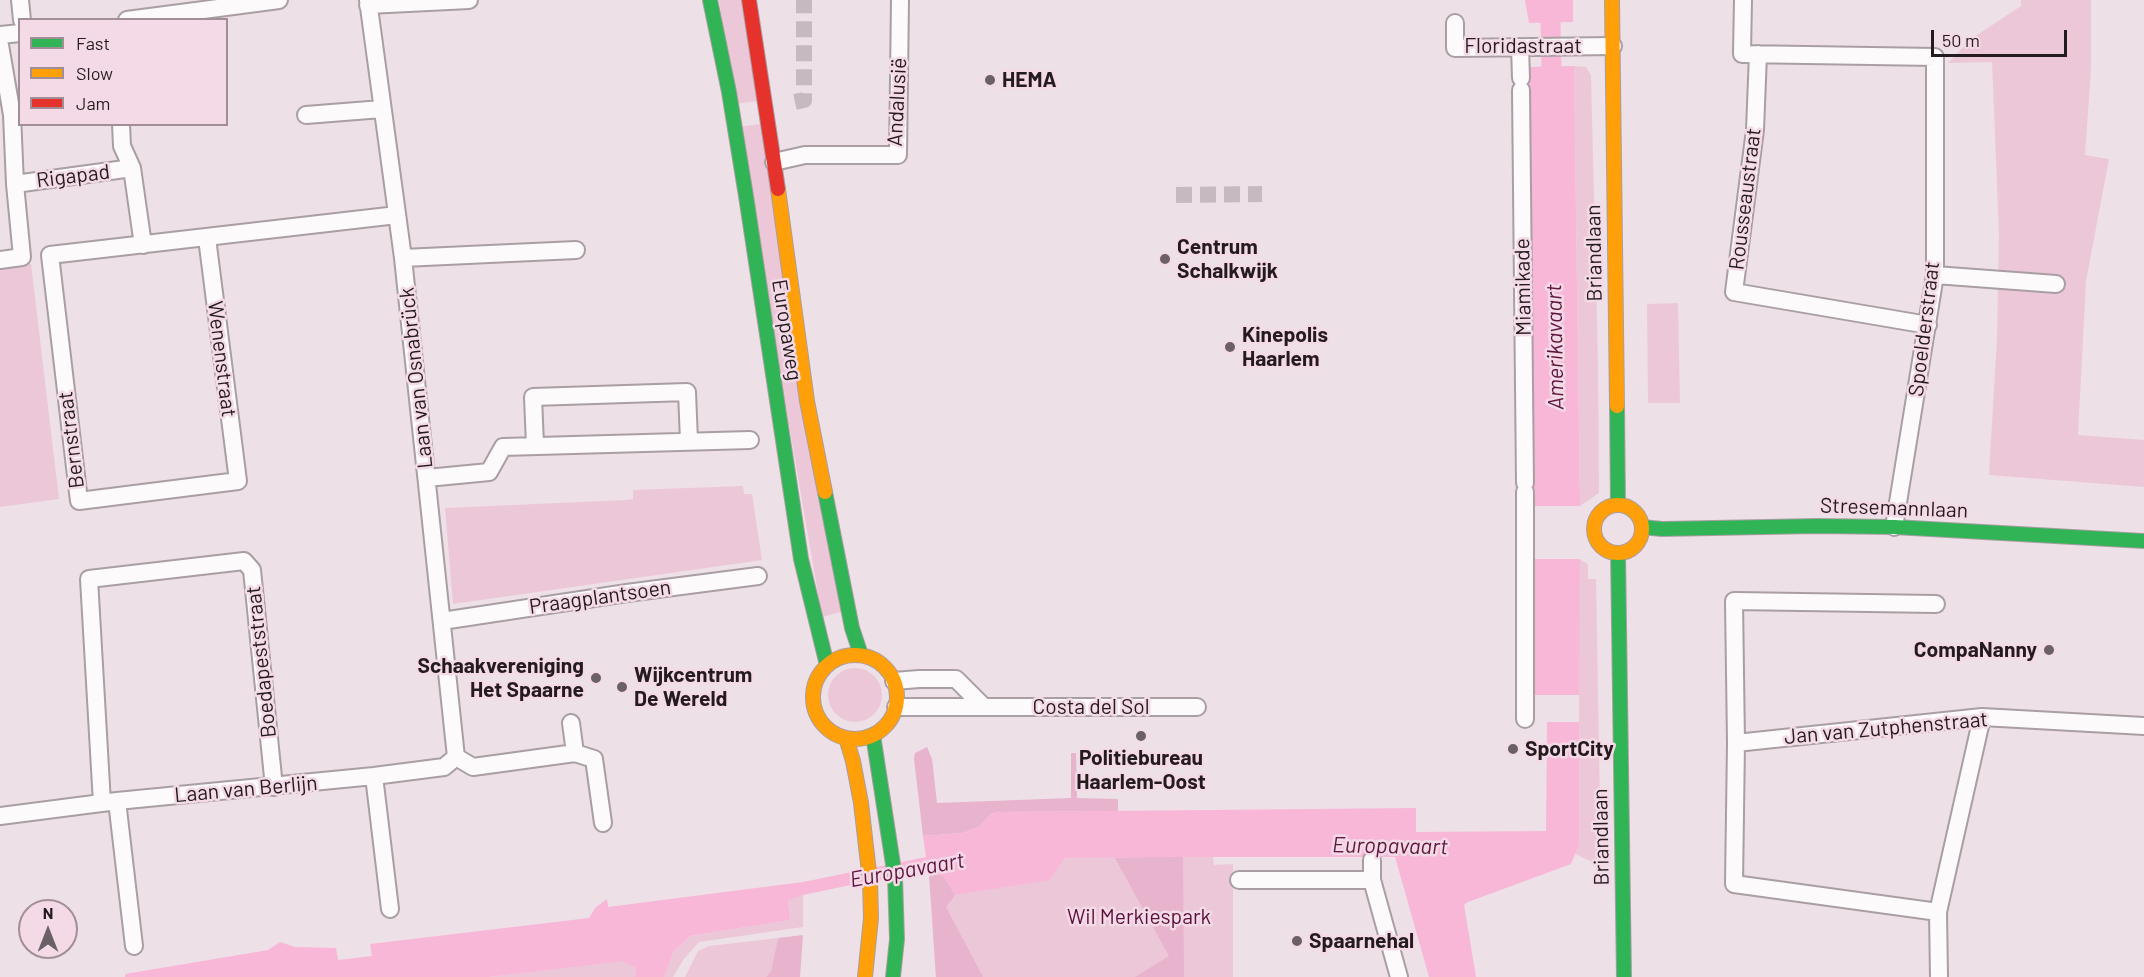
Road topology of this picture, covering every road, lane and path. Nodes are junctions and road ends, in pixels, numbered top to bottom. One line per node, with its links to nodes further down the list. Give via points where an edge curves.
1 (20, 0): 12 (street)
2 (279, 0): 11 (street)
3 (469, 0): 9 (street)
4 (710, 0): 50 (main road, Europaweg, via 746,196 801,559)
5 (748, 0): 24 (main road, Europaweg)
6 (900, 0): 24 (street, Andalusië, via 898,155 805,155)
7 (1611, 0): 18 (main road, Briandlaan)
8 (1743, 0): 20 (street, via 1742,54)
9 (449, 1): 10 (street)
10 (368, 3): 21 (street, Laan van Osnabrück)
11 (184, 6): 13 (street)
12 (22, 18)
13 (135, 18)
14 (1455, 23): 19 (street, Floridastraat, via 1455,48)
15 (18, 33): 16 (street)
16 (0, 35)
17 (0, 45): 26 (street, via 12,115)
18 (1613, 46): 19 (street, Floridastraat); 41 (main road, Briandlaan)
19 (1523, 47): 56 (street, Miamikade)
20 (1758, 54): 33 (street, Spoelderstraat, via 1935,57); 35 (street, Rousseaustraat, via 1755,130 1734,292)
21 (382, 109): 22 (street); 27 (street, Laan van Osnabrück)
22 (306, 115)
23 (121, 126): 25 (street, via 122,146)
24 (774, 162): 49 (main road, Europaweg, via 807,401 852,628)
25 (132, 168): 26 (street, Rigapad); 29 (street)
26 (15, 184): 32 (street, via 22,257)
27 (397, 215): 28 (street); 31 (street, Laan van Osnabrück)
28 (207, 238): 29 (street); 40 (street, Wenenstraat)
29 (143, 245): 40 (street, Bernstraat, via 50,255 78,501)
30 (576, 250): 31 (street)
31 (403, 258): 39 (street, Laan van Osnabrück)
32 (0, 260)
33 (1935, 275): 34 (street); 35 (street, Spoelderstraat)
34 (2056, 284)
35 (1928, 325): 43 (street, Spoelderstraat)
36 (750, 440): 37 (street)
37 (688, 441): 38 (street); 38 (street, via 687,392 533,397)
38 (535, 445): 39 (street, via 503,447 489,472)
39 (427, 478): 48 (street, Laan van Osnabrück)
40 (238, 481)
41 (1618, 505): 42 (main road, via 1631,509); 45 (main road, via 1603,510 1594,532 1602,547)
42 (1642, 527): 43 (main road, Stresemannlaan); 45 (main road, via 1638,542)
43 (1894, 527): 44 (main road, Stresemannlaan)
44 (2144, 541)
45 (1618, 553): 78 (main road, Briandlaan)
46 (758, 576): 48 (street, Praagplantsoen)
47 (1936, 604): 61 (street, via 1734,600)
48 (442, 621): 63 (street, Laan van Osnabrück)
49 (861, 655): 50 (main road, via 843,656); 51 (main road, via 881,663)
50 (827, 665): 60 (main road, via 814,684 813,707 825,727)
51 (894, 681): 52 (main road); 53 (street, via 956,679)
52 (896, 707): 53 (street, Costa del Sol); 59 (main road, via 883,728)
53 (984, 707): 54 (street, Costa del Sol)
54 (1197, 707)
55 (1982, 717): 58 (street, Jan van Zutphenstraat); 61 (street, Jan van Zutphenstraat); 73 (street)
56 (1524, 719)
57 (571, 723): 62 (street)
58 (2144, 726)
59 (873, 735): 60 (main road); 76 (main road, via 894,870 897,939)
60 (846, 738): 75 (main road, via 861,803 869,875 871,918)
61 (1736, 743): 73 (street, via 1734,885)
62 (575, 753): 63 (street, via 473,767); 68 (street, via 594,759)
63 (456, 758): 64 (street, Laan van Berlijn, via 444,767)
64 (374, 776): 65 (street, Laan van Berlijn); 72 (street)
65 (274, 787): 66 (street, Laan van Berlijn); 66 (street, Boedapeststraat, via 252,570 244,561 89,579)
66 (110, 802): 67 (street, Laan van Berlijn); 74 (street)
67 (0, 816)
68 (603, 823)
69 (1372, 860): 71 (street)
70 (1239, 880): 71 (street)
71 (1372, 880): 77 (street)
72 (390, 909)
73 (1938, 912): 79 (street)
74 (134, 946)
75 (864, 977)
76 (893, 977)
77 (1399, 977)
78 (1624, 977)
79 (1939, 977)

